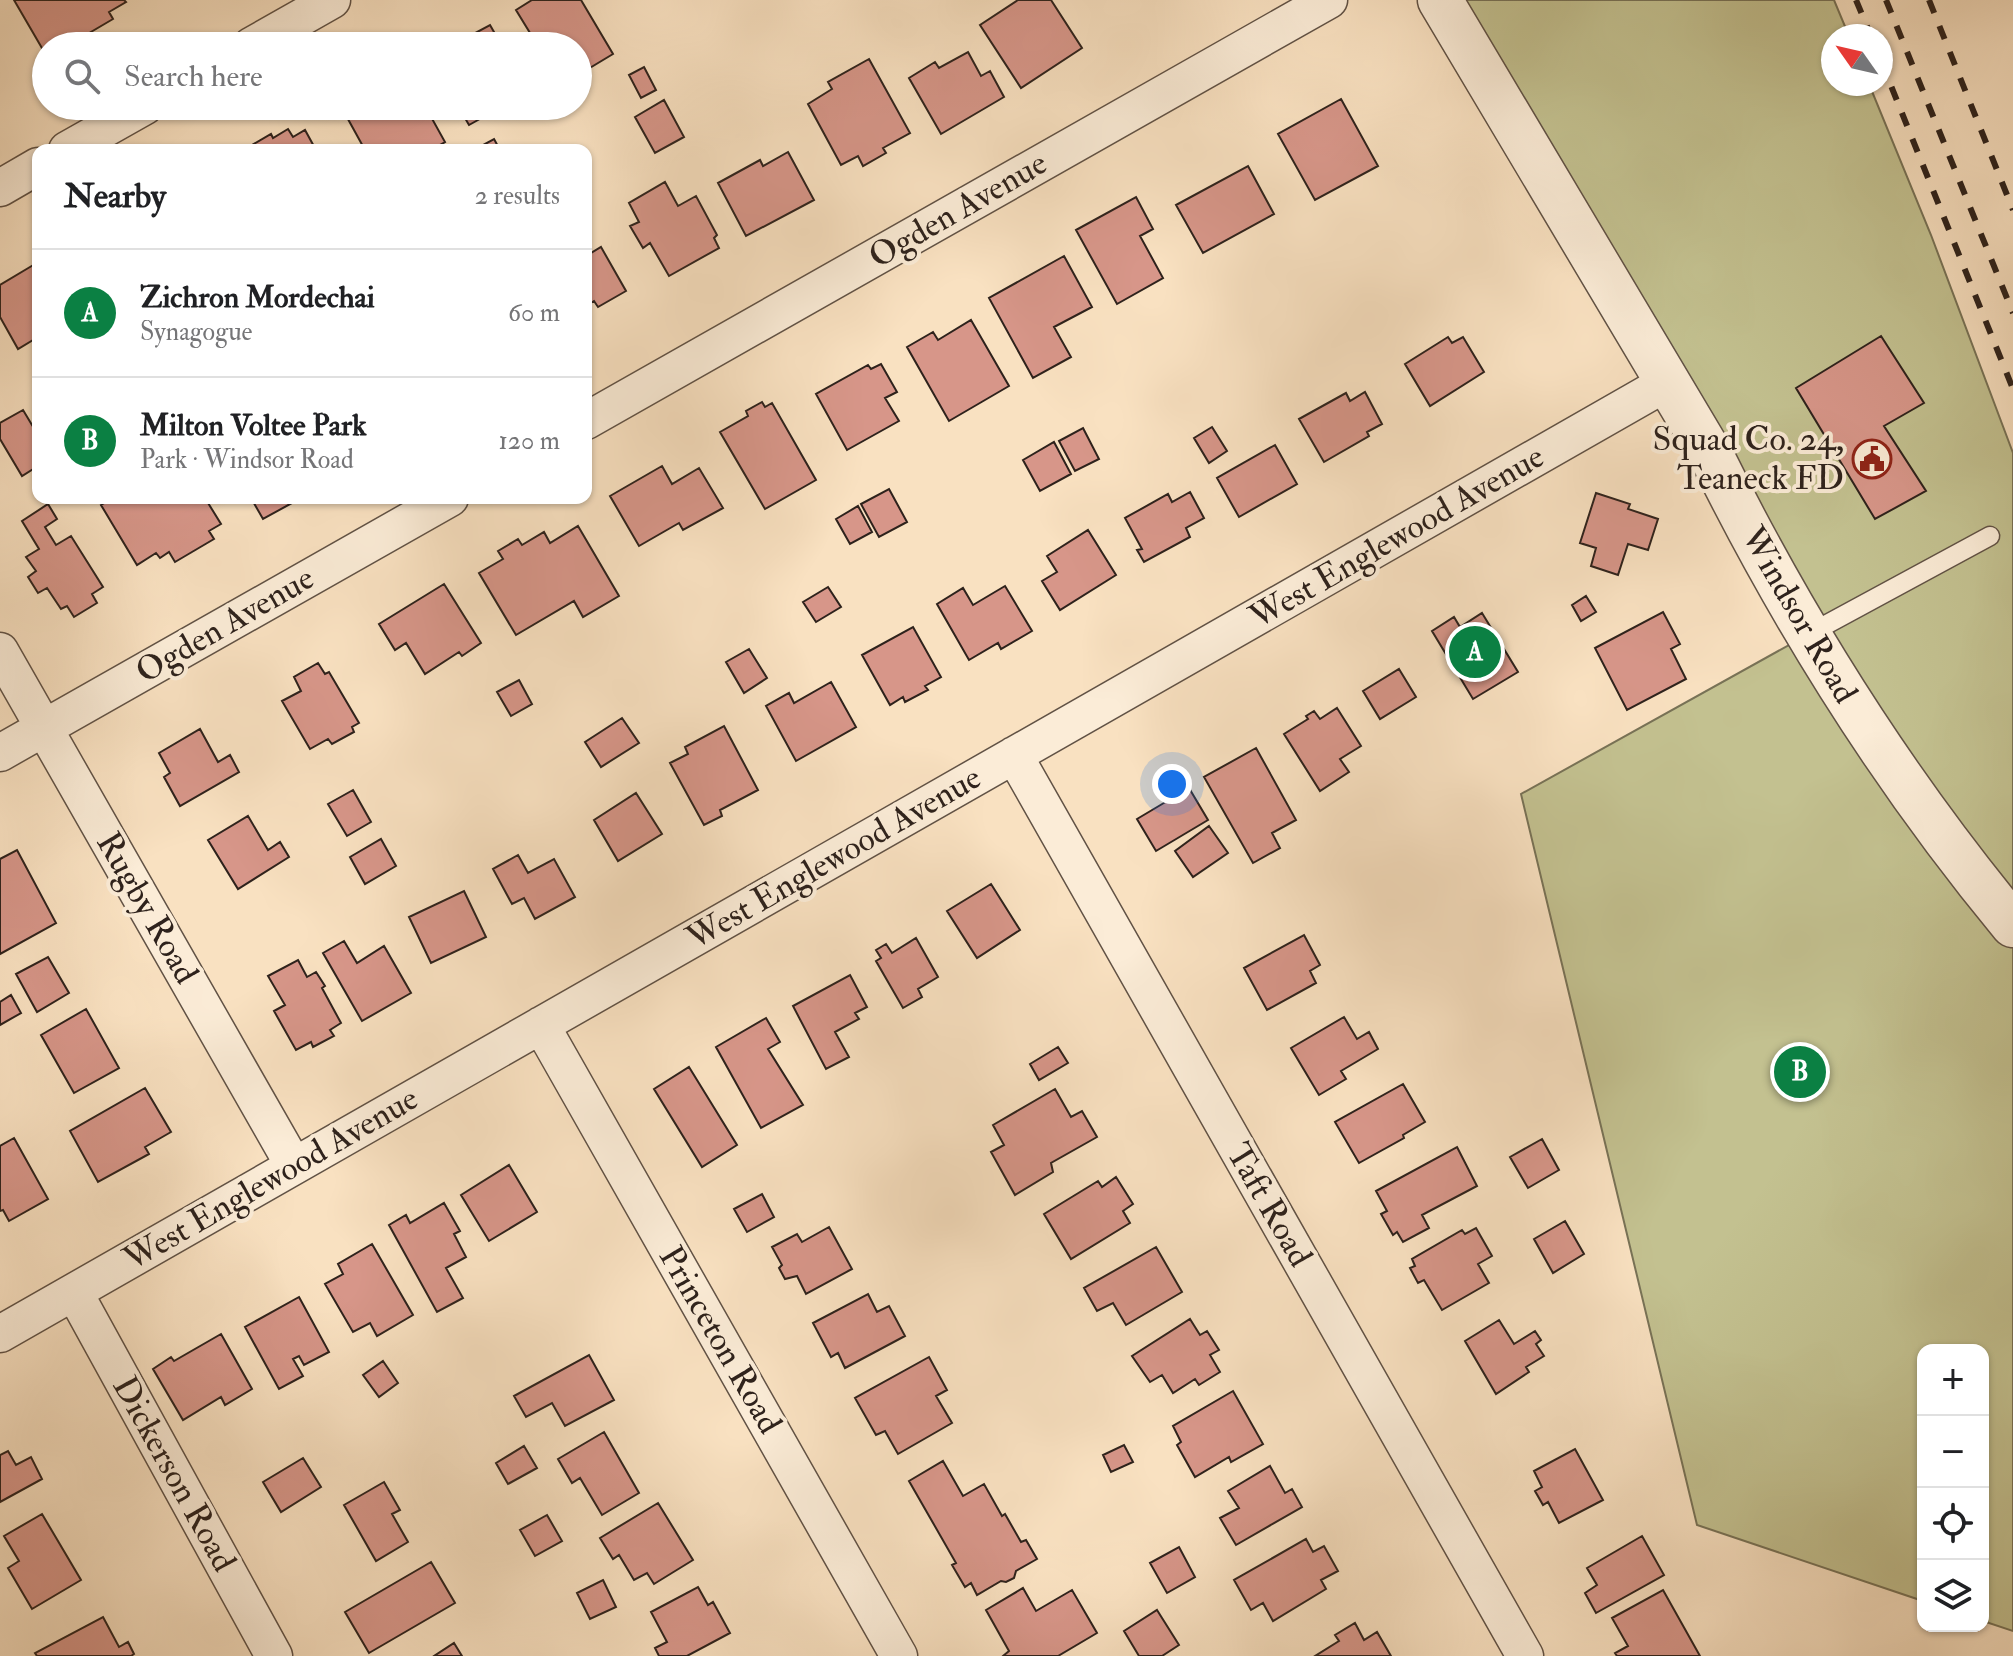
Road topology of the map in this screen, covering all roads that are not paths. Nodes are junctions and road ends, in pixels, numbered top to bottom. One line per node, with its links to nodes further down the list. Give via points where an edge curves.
1 (332, 0): 4 (street)
2 (1329, 0): 10 (street, Ogden Avenue)
3 (1440, 0): 9 (street, Windsor Road)
4 (276, 32)
5 (120, 120): 6 (street)
6 (78, 144)
7 (32, 169): 8 (street)
8 (0, 188)
9 (1668, 382): 13 (street, Windsor Road); 17 (street, West Englewood Avenue)
10 (592, 418)
11 (439, 504): 15 (street, Ogden Avenue)
12 (1990, 536): 13 (lane)
13 (1807, 635): 18 (street, Windsor Road, via 1875,743)
14 (0, 651): 15 (street, Rugby Road)
15 (44, 728): 16 (street, Ogden Avenue); 20 (street, Rugby Road)
16 (0, 753)
17 (1014, 755): 19 (street, West Englewood Avenue); 25 (street, Taft Road)
18 (2013, 925)
19 (541, 1025): 20 (street, West Englewood Avenue); 24 (street, Princeton Road)
20 (294, 1166): 21 (street, West Englewood Avenue)
21 (74, 1292): 22 (street, West Englewood Avenue); 23 (street, Dickerson Road)
22 (0, 1334)
23 (274, 1656)
24 (899, 1656)
25 (1525, 1656)

